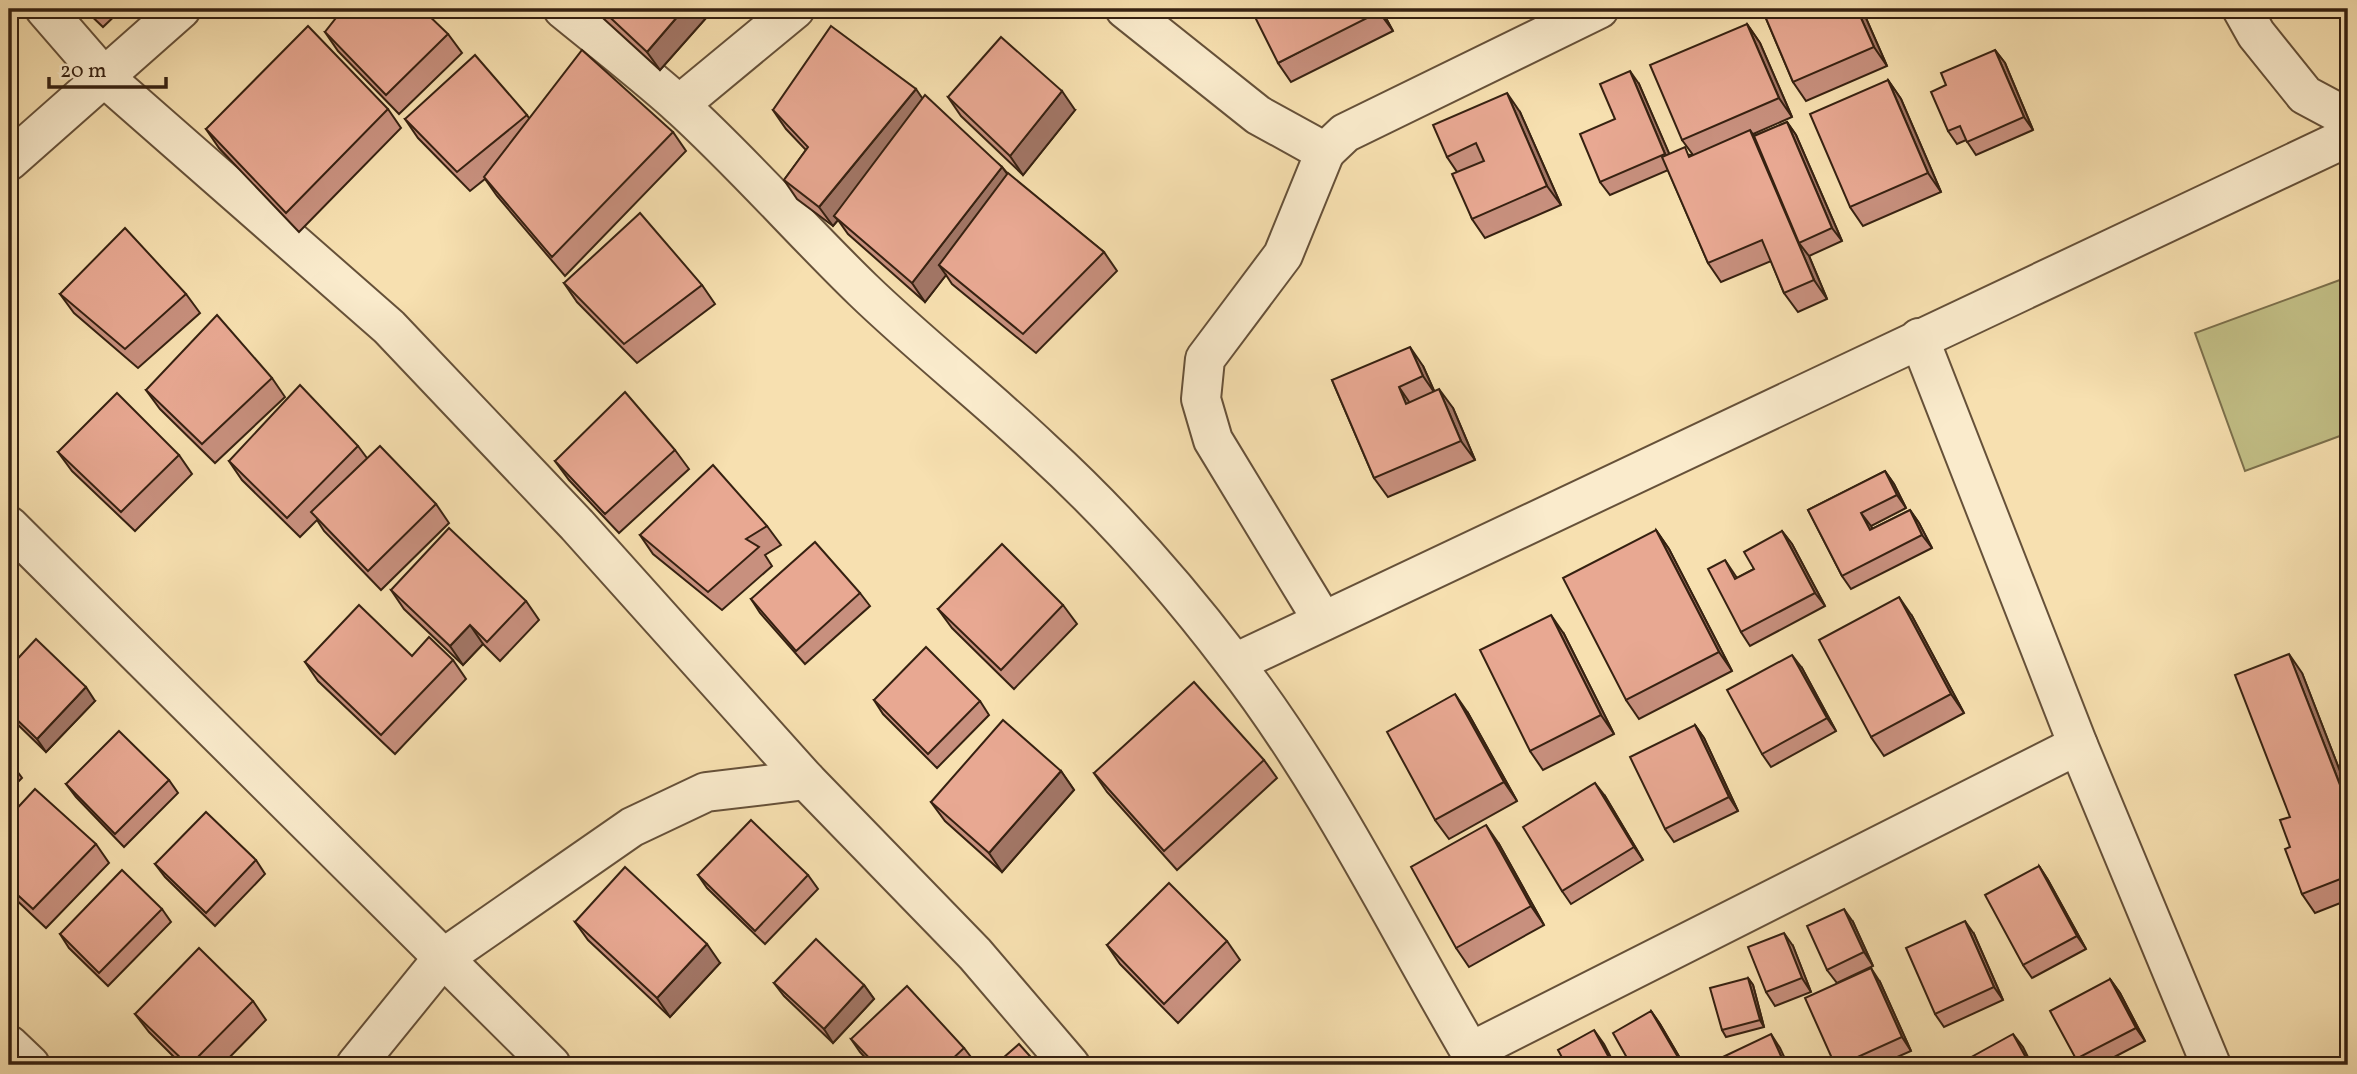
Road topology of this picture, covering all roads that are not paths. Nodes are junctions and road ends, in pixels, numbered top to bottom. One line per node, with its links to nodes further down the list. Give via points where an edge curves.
1 (45, 9): 8 (street)
2 (181, 9): 8 (street)
3 (564, 9): 9 (street)
4 (795, 9): 9 (street)
5 (1125, 9): 12 (street, via 1258,115)
6 (1599, 9): 12 (street, via 1345,133)
7 (2242, 9): 10 (street, via 2305,95)
8 (104, 77): 13 (street); 19 (street, via 389,327 577,525)
9 (679, 105): 17 (street, via 863,290 1110,515)
10 (2348, 118)
11 (2348, 137): 14 (street)
12 (1325, 152): 16 (street, via 1283,255 1205,359 1201,399 1213,440)
13 (9, 161)
14 (1919, 338): 16 (street); 18 (street)
15 (9, 526): 20 (street)
16 (1324, 621): 17 (street)
17 (1235, 663): 22 (street, via 1301,760 1413,946)
18 (2078, 745): 22 (street); 27 (street)
19 (806, 780): 20 (street, via 706,792 632,827); 26 (street, via 975,954)
20 (442, 959): 24 (street); 25 (street)
21 (9, 1045): 23 (street)
22 (1474, 1059)
23 (30, 1065)
24 (356, 1065)
25 (551, 1065)
26 (1070, 1065)
27 (2211, 1065)

